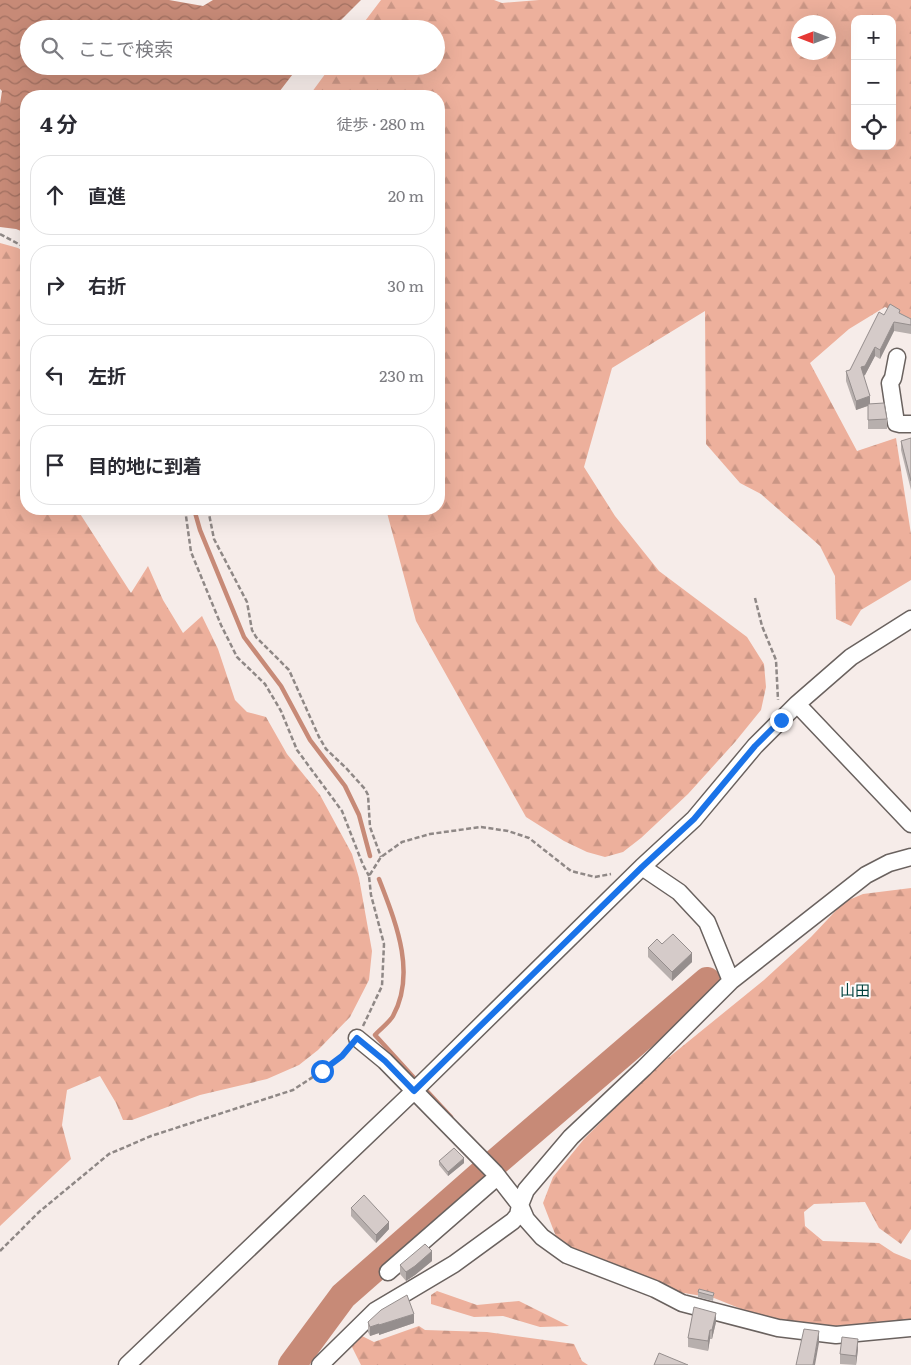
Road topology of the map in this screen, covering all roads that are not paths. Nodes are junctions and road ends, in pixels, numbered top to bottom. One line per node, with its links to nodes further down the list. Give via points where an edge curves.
1 (897, 357): 2 (street, via 890,383 896,423)
2 (911, 424)
3 (911, 619): 4 (street, via 851,657)
4 (801, 708): 5 (street); 7 (street, via 781,720 694,819)
5 (909, 821)
6 (911, 858): 8 (street, via 889,863 866,876)
7 (642, 867): 8 (street, via 679,892 707,922); 10 (street)
8 (731, 981): 12 (street, via 571,1137 526,1190)
9 (357, 1038): 10 (street)
10 (414, 1091): 11 (street); 15 (street)
11 (493, 1171): 12 (street); 13 (street)
12 (520, 1206): 14 (street, via 526,1219 542,1237 567,1255 682,1303 778,1328 826,1334); 16 (street, via 512,1221 454,1264 375,1311)
13 (388, 1272)
14 (911, 1328)
15 (127, 1365)
16 (320, 1365)

